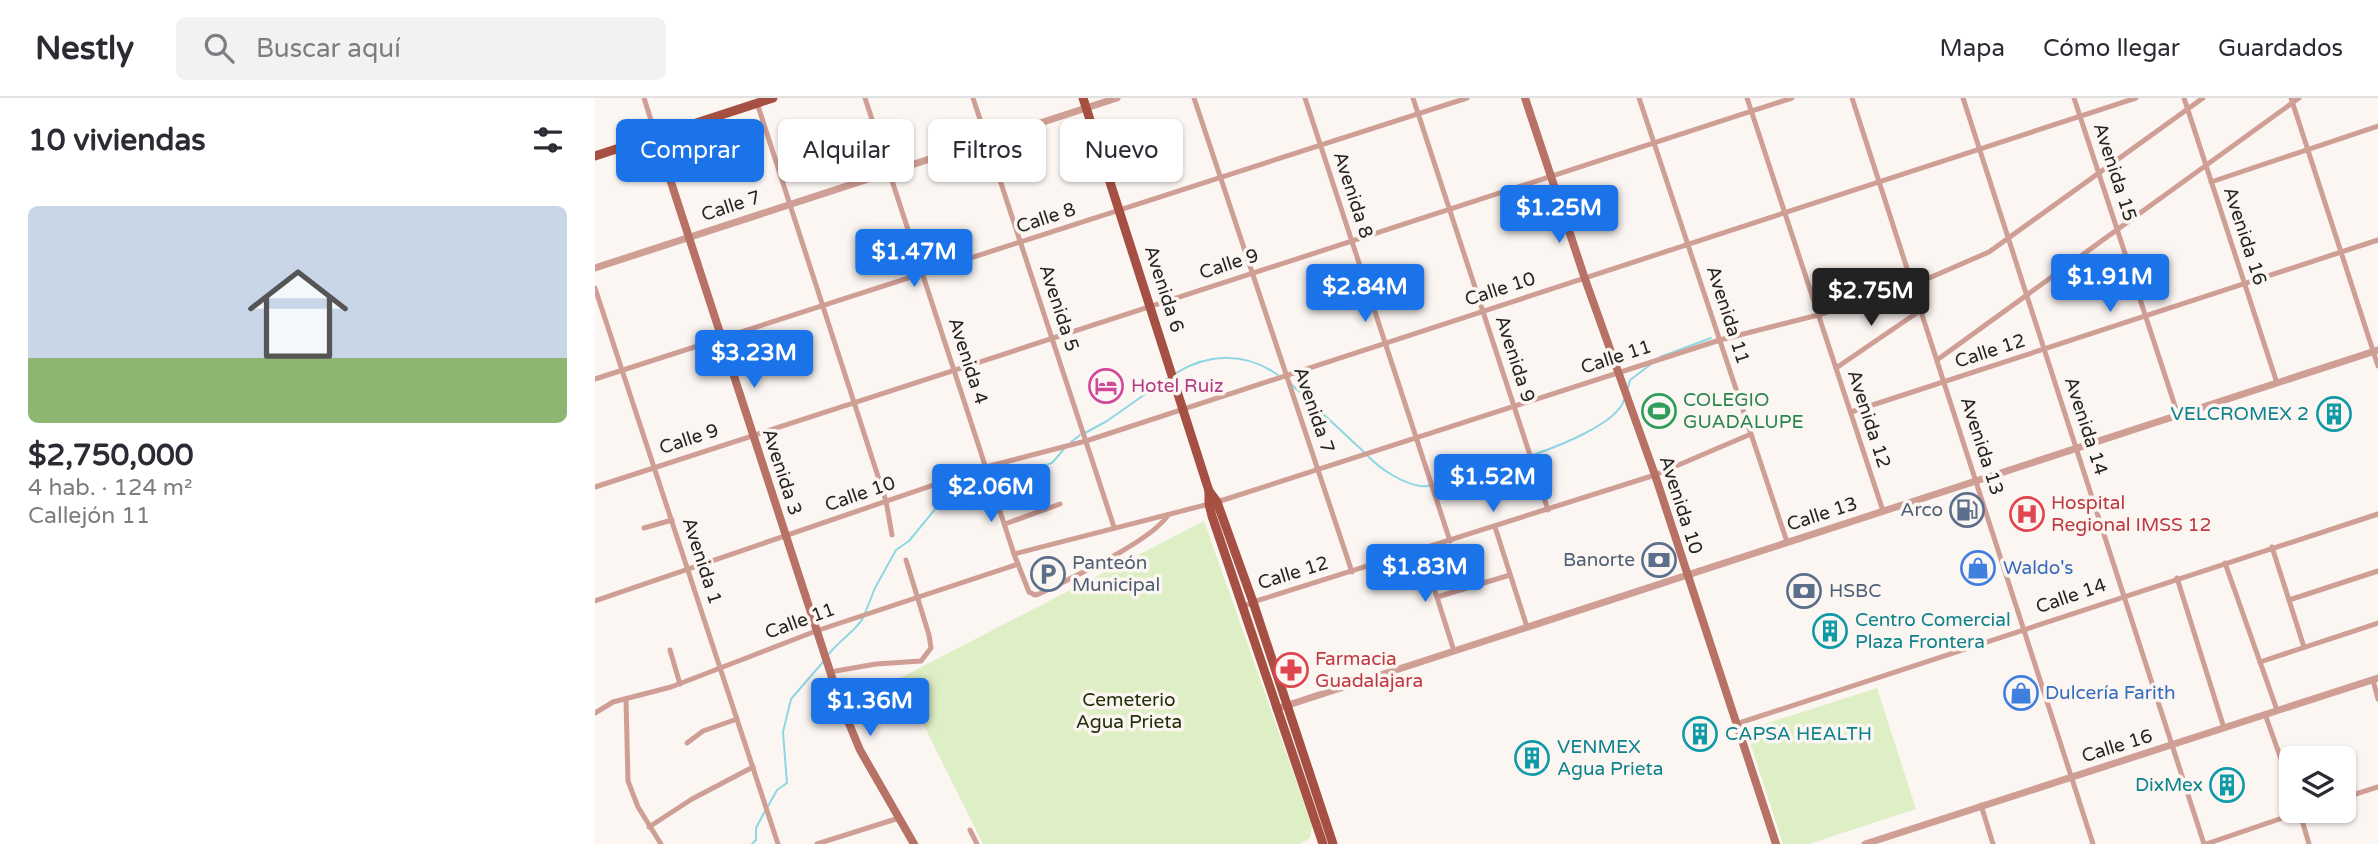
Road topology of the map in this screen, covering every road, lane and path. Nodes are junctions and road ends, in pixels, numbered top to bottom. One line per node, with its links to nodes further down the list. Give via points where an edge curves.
1 (644, 98): 28 (street, Avenida 3)
2 (773, 98): 22 (main road)
3 (865, 98): 30 (street, Avenida 4)
4 (973, 98): 31 (street, Avenida 5)
5 (1117, 98): 23 (street, Calle 7)
6 (1194, 98): 43 (street, Avenida 7)
7 (1305, 98): 35 (street, Avenida 8)
8 (1413, 98): 26 (street, Avenida 9)
9 (1467, 98): 26 (street, Calle 8)
10 (1525, 98): 42 (main road, Avenida 10)
11 (1639, 98): 34 (street, Avenida 11)
12 (1747, 98): 25 (street, Avenida 12)
13 (1792, 98): 25 (street, Calle 9)
14 (1852, 98): 49 (street, Avenida 13)
15 (1963, 98): 38 (street, Avenida 14)
16 (2074, 98): 27 (street, Avenida 15)
17 (2136, 98): 27 (street, Calle 10)
18 (2184, 98): 24 (street, Avenida 16)
19 (2203, 98): 24 (street)
20 (2299, 98): 21 (street)
21 (2292, 100): 37 (street); 40 (street)
22 (756, 101): 29 (main road); 50 (street)
23 (1085, 103): 32 (street, Calle 7); 52 (main road, Avenida 6)
24 (2187, 108): 40 (street, Avenida 16); 41 (street, Calle 11)
25 (1751, 111): 34 (street, Calle 9); 53 (street, Avenida 12)
26 (1418, 114): 35 (street, Calle 8); 51 (street, Avenida 9)
27 (2081, 117): 38 (street, Calle 10); 41 (street, Avenida 15)
28 (651, 119)
29 (705, 119)
30 (872, 119)
31 (980, 119)
32 (1043, 119)
33 (2378, 126): 37 (street)
34 (1654, 143): 42 (street, Calle 9); 60 (street, Avenida 11)
35 (1320, 145): 43 (street, Calle 8); 58 (street, Avenida 8)
36 (616, 149): 39 (main road)
37 (2308, 149): 48 (street); 61 (street)
38 (1980, 150): 49 (street, Calle 10); 56 (street, Avenida 14)
39 (595, 156)
40 (2206, 167): 48 (street, Avenida 16); 54 (street)
41 (2099, 175): 54 (street, Avenida 15); 56 (street, Calle 11)
42 (1551, 176): 51 (street, Calle 9); 65 (main road, Avenida 10)
43 (1220, 178): 52 (street, Calle 8); 63 (street, Avenida 7)
44 (670, 182): 55 (main road, Avenida 3)
45 (856, 182): 50 (street, Calle 7)
46 (894, 182): 64 (street, Avenida 4)
47 (1001, 182): 59 (street, Avenida 5)
48 (2211, 182): 66 (street, Avenida 16)
49 (1880, 183): 53 (street, Calle 10); 67 (street, Avenida 13)
50 (788, 204): 55 (street, Calle 7); 70 (street)
51 (1449, 209): 58 (street, Calle 9); 73 (street, Avenida 9)
52 (1120, 210): 59 (street, Calle 8); 71 (main road, Avenida 6)
53 (1785, 214): 60 (street, Calle 10); 74 (street, Avenida 12)
54 (2117, 229): 69 (street); 76 (street, Avenida 15)
55 (687, 237): 62 (street, Calle 7); 79 (main road, Avenida 3)
56 (2009, 238): 67 (street, Calle 11, via 1966,264); 69 (street, Avenida 14)
57 (2378, 240): 61 (street, Calle 12)
58 (1352, 241): 63 (street, Calle 9); 81 (street, Avenida 8)
59 (1021, 242): 64 (street, Calle 8); 78 (street, Avenida 5)
60 (1688, 245): 65 (street, Calle 10); 80 (street, Avenida 11)
61 (2341, 252): 66 (street, Calle 12); 83 (street)
62 (595, 268)
63 (1252, 273): 71 (street, Calle 9); 90 (street, Avenida 7)
64 (923, 274): 70 (street, Calle 8); 88 (street, Avenida 4)
65 (1585, 279): 73 (street, Calle 10); 89 (main road, Avenida 10)
66 (2245, 284): 76 (street, Calle 12); 93 (street, Avenida 16)
67 (1913, 285): 72 (street, Avenida 13); 74 (street, Calle 11)
68 (595, 288): 75 (street, Avenida 1)
69 (2027, 295): 82 (street, Avenida 14); 84 (street)
70 (823, 306): 79 (street, Calle 8); 94 (street)
71 (1151, 306): 78 (street, Calle 9); 96 (main road, Avenida 6)
72 (1921, 310): 84 (street, Avenida 13); 86 (street)
73 (1483, 312): 81 (street, Calle 10); 95 (street, Avenida 9)
74 (1818, 315): 80 (street, Calle 11); 86 (street, Avenida 12)
75 (604, 316): 77 (street); 87 (street, Avenida 1)
76 (2145, 316): 82 (street, Calle 12); 98 (street, Avenida 15)
77 (595, 319)
78 (1052, 338): 88 (street, Calle 9); 102 (street, Avenida 5)
79 (722, 339): 87 (street, Calle 8); 100 (main road, Avenida 3)
80 (1720, 340): 89 (street, Calle 11); 99 (street, Avenida 11)
81 (1385, 344): 90 (street, Calle 10); 101 (street, Avenida 8)
82 (2045, 349): 92 (street, Calle 12); 103 (street, Avenida 14)
83 (2376, 351): 85 (street); 93 (street, Calle 13)
84 (1937, 360): 92 (street, Avenida 13)
85 (2378, 366)
86 (1836, 368): 97 (street, Avenida 12)
87 (622, 370): 91 (street, Calle 8); 104 (street, Avenida 1)
88 (954, 370): 94 (street, Calle 9); 106 (street, Avenida 4)
89 (1619, 372): 95 (street, Calle 11); 107 (main road, Avenida 10)
90 (1286, 376): 96 (street, Calle 10); 105 (street, Avenida 7)
91 (595, 379)
92 (1944, 382): 97 (street, Calle 12); 108 (street, Avenida 13)
93 (2277, 383): 98 (street, Calle 13)
94 (854, 403): 100 (street, Calle 9); 110 (street)
95 (1514, 407): 101 (street, Calle 11); 113 (street, Avenida 9)
96 (1184, 408): 102 (street, Calle 10); 111 (main road, Avenida 6)
97 (1851, 412): 114 (street, Avenida 12)
98 (2178, 415): 103 (street, Calle 13)
99 (1751, 434): 107 (street, Calle 12); 125 (street, Avenida 11)
100 (754, 435): 104 (street, Calle 9); 123 (main road, Avenida 3)
101 (1415, 437): 105 (street, Calle 11); 124 (street, Avenida 8)
102 (1086, 441): 106 (street, Calle 10); 119 (street, Avenida 5)
103 (2077, 448): 108 (street, Calle 13); 138 (street, Avenida 14)
104 (654, 468): 109 (street, Calle 9); 117 (street, Avenida 1)
105 (1317, 468): 111 (street, Calle 11); 134 (street, Avenida 7)
106 (987, 469): 110 (street, Calle 10); 118 (street, Avenida 4)
107 (1655, 475): 113 (street, Calle 12); 135 (main road, Avenida 10)
108 (1976, 481): 114 (street, Calle 13); 147 (street, Avenida 13)
109 (595, 487)
110 (886, 501): 122 (street); 123 (street, Calle 10)
111 (1213, 503): 116 (street, Calle 11); 143 (main road, Avenida 6); 144 (main road, Avenida 6)
112 (1060, 504): 118 (street)
113 (1548, 510): 120 (street, Calle 12)
114 (1883, 511): 125 (street, Calle 13)
115 (2378, 514): 126 (street, Calle 14)
116 (1168, 515): 119 (street, Calle 11); 131 (street, Avenida 4, via 1140,540 1035,595 1029,592)
117 (671, 520): 121 (street); 132 (street, Avenida 1)
118 (1005, 524): 128 (street, Avenida 4)
119 (1114, 527): 128 (street, Calle 11)
120 (1495, 527): 124 (street, Calle 12); 136 (street)
121 (644, 528)
122 (892, 535)
123 (786, 536): 132 (street, Calle 10); 148 (main road, Avenida 3)
124 (1450, 541): 127 (street, Calle 12)
125 (1787, 542): 135 (street, Calle 13)
126 (2272, 547): 130 (street, Calle 14); 141 (street)
127 (1422, 550): 134 (street, Calle 12); 139 (street)
128 (1014, 554): 131 (street, Avenida 4)
129 (906, 560): 140 (street)
130 (2225, 563): 137 (street, Calle 14); 152 (street)
131 (1018, 564): 140 (street, Calle 11)
132 (689, 570): 142 (street, Calle 10); 153 (street, Avenida 1)
133 (2378, 571): 141 (street)
134 (1352, 572): 143 (street, Calle 12)
135 (1688, 574): 146 (street, Calle 13); 165 (main road, Avenida 10)
136 (1510, 575): 139 (street); 146 (street)
137 (2177, 578): 138 (street, Calle 14); 166 (street)
138 (2124, 595): 147 (street, Calle 14); 168 (street, Avenida 14)
139 (1437, 597): 151 (street)
140 (917, 598): 148 (street, Calle 11); 154 (street, via 931,648 921,661)
141 (2289, 600): 149 (street)
142 (595, 601)
143 (1253, 602): 144 (street, Calle 12); 159 (main road, Avenida 6)
144 (1243, 607): 160 (main road, Avenida 6)
145 (2378, 623): 149 (street)
146 (1527, 627): 151 (street, Calle 13)
147 (2024, 629): 165 (street, Calle 14); 171 (street, Avenida 13)
148 (816, 631): 153 (street, Calle 11); 154 (main road, Avenida 3)
149 (2304, 648): 152 (street)
150 (670, 650): 156 (street)
151 (1454, 651): 159 (street, Calle 13)
152 (2260, 662): 161 (street)
153 (720, 667): 156 (street, Calle 11); 164 (street, Avenida 1)
154 (828, 668): 175 (main road, Avenida 3, via 860,750)
155 (2375, 679): 158 (street); 161 (street, Calle 16)
156 (680, 684): 157 (street, Calle 11)
157 (626, 699): 162 (street, Calle 11); 178 (street, via 628,781)
158 (2378, 699)
159 (1287, 705): 160 (street, Calle 13); 181 (main road, Avenida 6)
160 (1276, 709): 181 (main road, Avenida 6)
161 (2277, 710): 163 (street, Calle 16)
162 (595, 713)
163 (2265, 714): 166 (street, Calle 16); 169 (street)
164 (737, 719): 167 (street); 170 (street, Avenida 1)
165 (1736, 724): 187 (main road, Avenida 10)
166 (2224, 728): 168 (street, Calle 16)
167 (687, 743)
168 (2173, 745): 171 (street, Calle 16); 191 (street, Avenida 14)
169 (2279, 753)
170 (753, 767): 178 (street); 183 (street, Avenida 1)
171 (2071, 777): 174 (street, Calle 16); 190 (street, Avenida 13)
172 (2378, 787): 173 (street)
173 (2356, 794)
174 (1981, 805): 180 (street, Calle 16); 189 (street)
175 (899, 818): 184 (street); 185 (main road, Avenida 3)
176 (2279, 818): 191 (street)
177 (2303, 823): 192 (street)
178 (649, 827): 182 (street)
179 (971, 830): 186 (street)
180 (1886, 841): 188 (street, Calle 16)
181 (1325, 842)
182 (661, 844)
183 (778, 844)
184 (817, 844)
185 (914, 844)
186 (977, 844)
187 (1776, 844)
188 (1865, 844)
189 (1993, 844)
190 (2093, 844)
191 (2205, 844)
192 (2309, 844)

